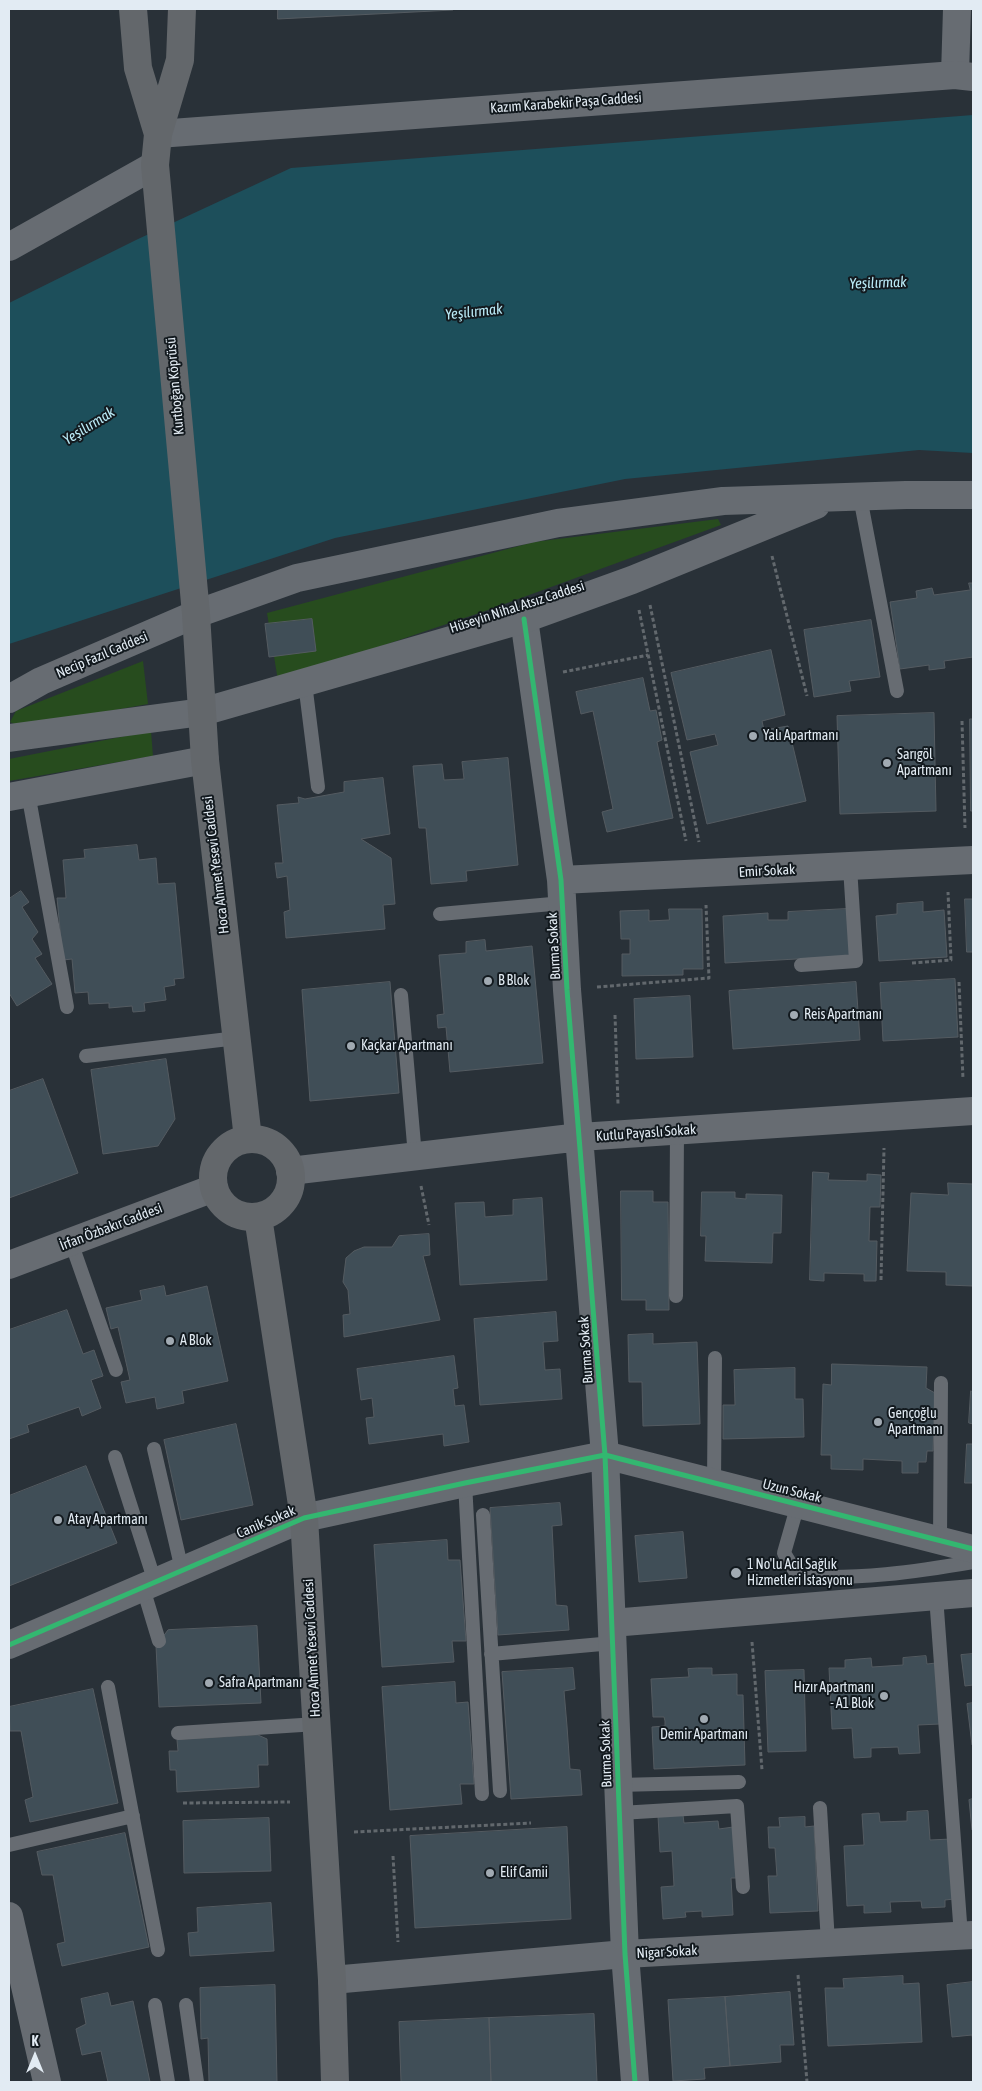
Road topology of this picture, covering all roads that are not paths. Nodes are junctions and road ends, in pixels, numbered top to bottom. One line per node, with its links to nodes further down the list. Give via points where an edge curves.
1 (134, 9): 5 (main road, via 138,68)
2 (182, 9): 5 (main road, via 180,60)
3 (957, 9): 4 (street)
4 (964, 76): 5 (street, Kazım Karabekir Paşa Caddesi)
5 (158, 134): 6 (main road)
6 (156, 174): 7 (street); 11 (main road, Kurtboğan Köprüsü)
7 (9, 247)
8 (973, 495): 9 (street, Hüseyin Nihal Atsız Caddesi)
9 (860, 497): 10 (street, Hüseyin Nihal Atsız Caddesi); 14 (lane)
10 (832, 499): 11 (street, Hüseyin Nihal Atsız Caddesi, via 722,501 558,523); 12 (street, Hüseyin Nihal Atsız Caddesi, via 638,578)
11 (195, 602): 15 (street, Necip Fazıl Caddesi); 16 (main road, Hoca Ahmet Yesevi Caddesi)
12 (524, 619): 13 (street, Hüseyin Nihal Atsız Caddesi); 23 (street, Burma Sokak)
13 (305, 683): 16 (street, Hüseyin Nihal Atsız Caddesi); 19 (lane)
14 (897, 691)
15 (9, 699)
16 (202, 712): 17 (street); 18 (main road, Hoca Ahmet Yesevi Caddesi)
17 (9, 738)
18 (205, 760): 20 (street); 28 (main road, Hoca Ahmet Yesevi Caddesi)
19 (318, 787)
20 (19, 795): 27 (lane)
21 (962, 861): 22 (street, Emir Sokak)
22 (850, 867): 23 (street, Emir Sokak, via 698,874); 25 (lane, via 856,961)
23 (562, 892): 24 (lane); 32 (street, Burma Sokak)
24 (440, 914)
25 (801, 965)
26 (401, 995): 34 (lane)
27 (67, 1007)
28 (237, 1038): 29 (lane); 33 (main road, Hoca Ahmet Yesevi Caddesi)
29 (86, 1056)
30 (969, 1111): 31 (street, Kutlu Payaslı Sokak)
31 (677, 1131): 32 (street, Kutlu Payaslı Sokak); 40 (lane)
32 (580, 1137): 34 (street, Kutlu Payaslı Sokak); 45 (street, Burma Sokak)
33 (248, 1139): 35 (main road, via 270,1143 286,1160); 36 (main road, via 234,1143 216,1162 212,1175)
34 (415, 1156): 35 (street, Kutlu Payaslı Sokak)
35 (290, 1170): 37 (main road, via 291,1183 280,1206)
36 (214, 1188): 37 (main road, via 218,1199 235,1214); 38 (street, İrfan Özbakır Caddesi)
37 (258, 1217): 51 (main road, Hoca Ahmet Yesevi Caddesi)
38 (71, 1242): 39 (street, İrfan Özbakır Caddesi); 42 (lane)
39 (9, 1265)
40 (676, 1296)
41 (715, 1358): 48 (lane)
42 (116, 1370)
43 (941, 1383): 52 (lane)
44 (154, 1449): 55 (lane)
45 (605, 1455): 47 (street, Canik Sokak); 48 (street, Uzun Sokak); 59 (street, Burma Sokak)
46 (115, 1457): 56 (lane)
47 (465, 1482): 51 (street, Canik Sokak); 69 (lane)
48 (714, 1483): 49 (street, Uzun Sokak)
49 (798, 1504): 52 (street, Uzun Sokak); 54 (lane, via 784,1553 798,1576 835,1578)
50 (483, 1515): 62 (lane)
51 (304, 1518): 55 (street, Canik Sokak); 64 (main road, Hoca Ahmet Yesevi Caddesi)
52 (940, 1541): 53 (street, Uzun Sokak)
53 (973, 1549)
54 (973, 1562)
55 (182, 1570): 56 (street, Canik Sokak)
56 (149, 1585): 60 (lane); 61 (street, Canik Sokak)
57 (973, 1593): 58 (street)
58 (936, 1596): 59 (street, via 750,1611); 76 (lane)
59 (612, 1633): 62 (lane); 67 (street, Burma Sokak)
60 (159, 1641)
61 (9, 1645)
62 (492, 1654): 68 (lane)
63 (108, 1687): 72 (lane)
64 (317, 1724): 65 (lane); 80 (main road, Hoca Ahmet Yesevi Caddesi)
65 (178, 1733)
66 (739, 1782): 67 (lane)
67 (618, 1785): 71 (street, Burma Sokak)
68 (500, 1791)
69 (482, 1794)
70 (820, 1808): 77 (lane)
71 (620, 1813): 74 (lane, via 738,1806); 79 (street, Burma Sokak)
72 (133, 1816): 73 (lane); 78 (lane)
73 (9, 1845)
74 (743, 1887)
75 (9, 1916): 83 (street)
76 (967, 1936): 77 (street, Nigar Sokak)
77 (828, 1943): 79 (street, Nigar Sokak)
78 (158, 1950)
79 (625, 1954): 80 (street, Nigar Sokak); 87 (street, Burma Sokak)
80 (332, 1980): 86 (main road, Hoca Ahmet Yesevi Caddesi)
81 (155, 2005): 84 (lane)
82 (186, 2005): 85 (lane)
83 (47, 2082)
84 (168, 2082)
85 (197, 2082)
86 (335, 2082)
87 (634, 2082)

